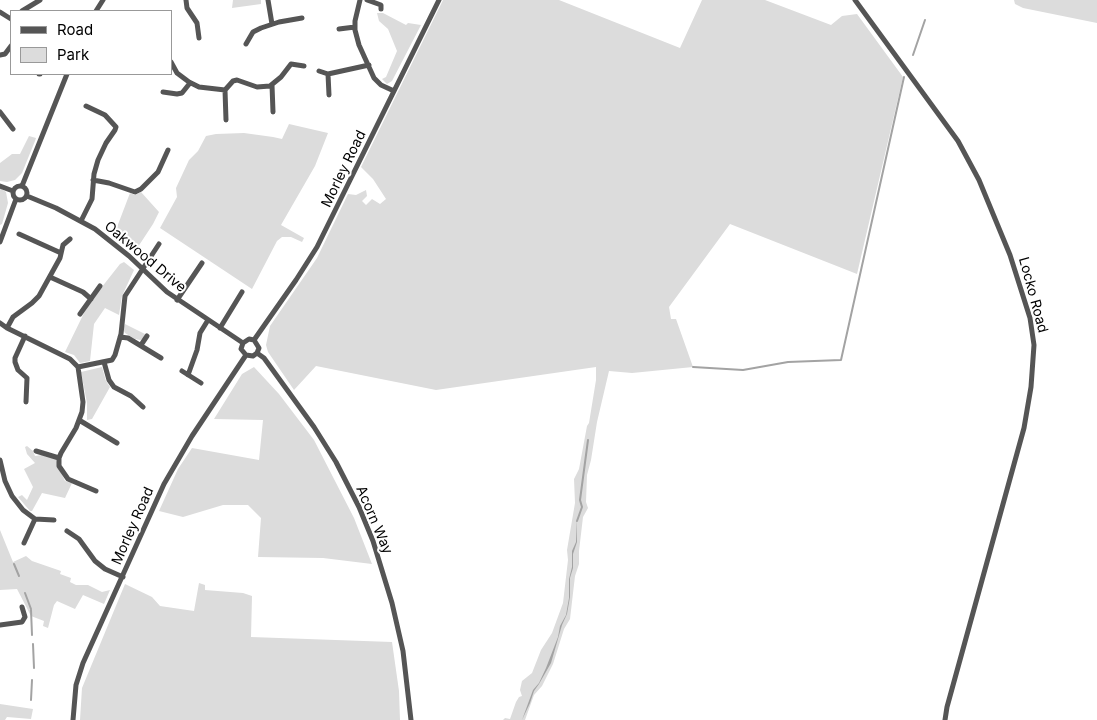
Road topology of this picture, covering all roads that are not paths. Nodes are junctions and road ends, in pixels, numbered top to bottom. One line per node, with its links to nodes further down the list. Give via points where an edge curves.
1 (40, 0): 9 (street)
2 (186, 0): 14 (street, via 187,8 197,23)
3 (268, 0): 11 (street)
4 (360, 0): 12 (street)
5 (367, 0): 8 (street, via 381,5)
6 (439, 0): 27 (street, Morley Road)
7 (855, 0): 94 (street, Locko Road, via 958,141 979,180 1010,255 1030,318 1034,345 1024,428)
8 (381, 9)
9 (24, 10)
10 (302, 18): 11 (street)
11 (272, 24): 15 (street, via 253,32)
12 (355, 28): 13 (street); 19 (street)
13 (340, 29)
14 (199, 38)
15 (246, 44)
16 (10, 47): 17 (street)
17 (0, 55)
18 (172, 64): 24 (street, via 177,73)
19 (369, 65): 22 (street); 27 (street, via 377,82)
20 (304, 66): 25 (street, via 291,64)
21 (319, 71): 22 (street)
22 (328, 74): 29 (street)
23 (67, 75): 38 (street)
24 (190, 82): 26 (street, via 199,87); 28 (street, via 182,93)
25 (272, 85): 26 (street, via 257,87 237,80); 32 (street)
26 (225, 90): 33 (street)
27 (394, 91): 63 (street, Morley Road, via 317,247)
28 (163, 92)
29 (329, 95)
30 (86, 106): 36 (street, via 105,116 116,127 98,160)
31 (0, 112): 34 (street)
32 (273, 112)
33 (226, 120)
34 (12, 129)
35 (168, 150): 36 (street, via 158,172 138,191)
36 (93, 180): 42 (street, via 92,199)
37 (0, 186): 39 (street)
38 (22, 186): 39 (street); 40 (street)
39 (13, 192): 41 (street)
40 (27, 196): 41 (street); 42 (street, Oakwood Drive)
41 (16, 199): 44 (street)
42 (82, 221): 49 (street, Oakwood Drive, via 116,245)
43 (19, 234): 47 (street)
44 (2, 236)
45 (70, 239): 47 (street)
46 (159, 244): 49 (street)
47 (60, 253): 50 (street)
48 (202, 263): 54 (street)
49 (142, 270): 54 (street, Oakwood Drive); 62 (street, via 125,296)
50 (50, 278): 53 (street, via 83,292); 58 (street, via 39,296 13,317)
51 (100, 286): 53 (street)
52 (242, 292): 59 (street)
53 (91, 299): 55 (street)
54 (177, 300): 56 (street, Oakwood Drive)
55 (80, 314)
56 (208, 320): 59 (street, Oakwood Drive); 72 (street, via 200,333)
57 (0, 323): 58 (street)
58 (7, 328): 60 (street)
59 (220, 328): 64 (street, Oakwood Drive)
60 (25, 336): 70 (street, via 70,359); 74 (street, via 15,362 27,378)
61 (147, 336): 65 (street)
62 (120, 337): 65 (street); 69 (street, via 112,360)
63 (254, 340): 64 (street); 66 (street)
64 (243, 343): 67 (street)
65 (141, 345): 68 (street)
66 (258, 353): 67 (street); 93 (street, Acorn Way, via 314,427 359,507 384,573 396,618)
67 (246, 356): 89 (street, Morley Road, via 172,468)
68 (161, 358)
69 (104, 362): 70 (street); 75 (street, via 114,387)
70 (78, 367): 76 (street, via 83,402)
71 (182, 371): 72 (street)
72 (188, 375): 73 (street)
73 (201, 383)
74 (26, 402)
75 (143, 407)
76 (79, 420): 77 (street); 79 (street)
77 (116, 443)
78 (36, 451): 79 (street)
79 (59, 458): 82 (street, via 59,466 68,479)
80 (0, 460): 81 (street)
81 (2, 475): 83 (street, via 12,496)
82 (96, 491)
83 (35, 519): 84 (street); 88 (street)
84 (54, 520)
85 (78, 530): 87 (street)
86 (67, 531): 87 (street)
87 (74, 536): 89 (street, via 95,561)
88 (24, 544)
89 (123, 577): 92 (street, Morley Road, via 76,682)
90 (22, 606): 91 (street, via 25,617 22,622)
91 (0, 626)
92 (73, 720)
93 (411, 720)
94 (945, 720)

